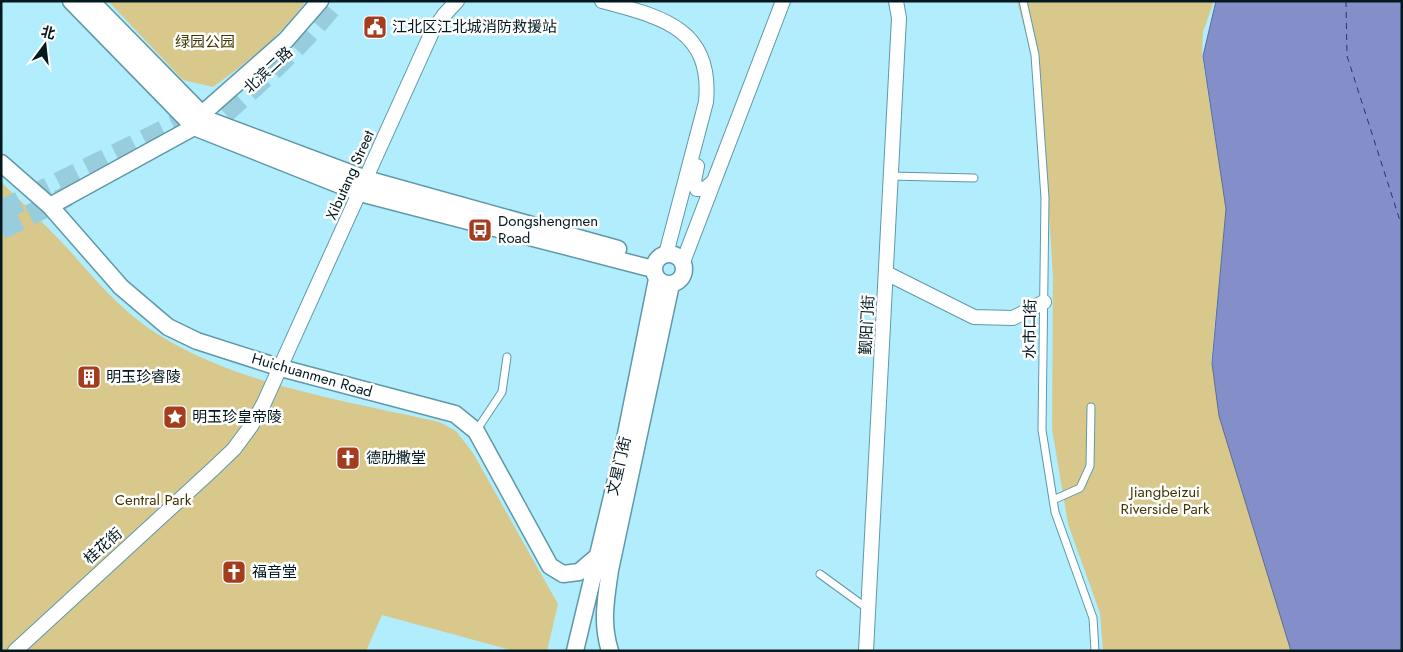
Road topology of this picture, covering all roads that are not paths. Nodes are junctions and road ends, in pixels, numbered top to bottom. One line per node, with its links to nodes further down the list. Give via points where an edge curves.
1 (71, 1): 10 (street)
2 (91, 1): 10 (street)
3 (320, 1): 10 (street, 北滨二路, via 286,40)
4 (333, 1): 10 (street, 北滨二路, via 295,44)
5 (457, 1): 16 (street, Xibutang Street, via 432,32)
6 (602, 1): 11 (street, via 655,15 676,26 692,40 704,62 708,84)
7 (783, 1): 15 (street)
8 (896, 1): 13 (street, 觐阳门街, via 899,18)
9 (1023, 1): 21 (lane, 水市口街, via 1035,55 1045,198)
10 (202, 121): 16 (street); 17 (street, 北滨二路)
11 (700, 131): 15 (street, via 695,186 702,190); 19 (street)
12 (1, 162): 17 (street, Huichuanmen Road)
13 (890, 176): 14 (lane); 20 (street, 觐阳门街)
14 (974, 178)
15 (713, 182): 18 (street)
16 (363, 186): 19 (street); 23 (street, Xibutang Street)
17 (50, 206): 23 (street, Huichuanmen Road, via 120,287 168,327 197,341)
18 (683, 262): 19 (street, via 676,255); 19 (street, via 683,276)
19 (661, 269): 27 (street, 文星门街); 32 (street, 文星门街, via 604,608 604,633)
20 (886, 274): 21 (street, via 974,317 1013,318); 29 (street, 觐阳门街)
21 (1044, 302): 26 (lane, 水市口街, via 1042,430)
22 (508, 357): 25 (lane, via 502,392)
23 (281, 368): 25 (street, Huichuanmen Road, via 455,414); 30 (street, 桂花街, via 251,426 234,449)
24 (1091, 407): 26 (lane, via 1090,466 1080,488)
25 (476, 431): 27 (street, Huichuanmen Road, via 550,566 563,574 579,572)
26 (1053, 500): 34 (lane, 水市口街, via 1093,618)
27 (599, 555): 31 (street, 文星门街)
28 (820, 574): 29 (lane)
29 (868, 609): 33 (street, 觐阳门街)
30 (15, 651)
31 (575, 651)
32 (610, 651)
33 (866, 651)
34 (1095, 651)

